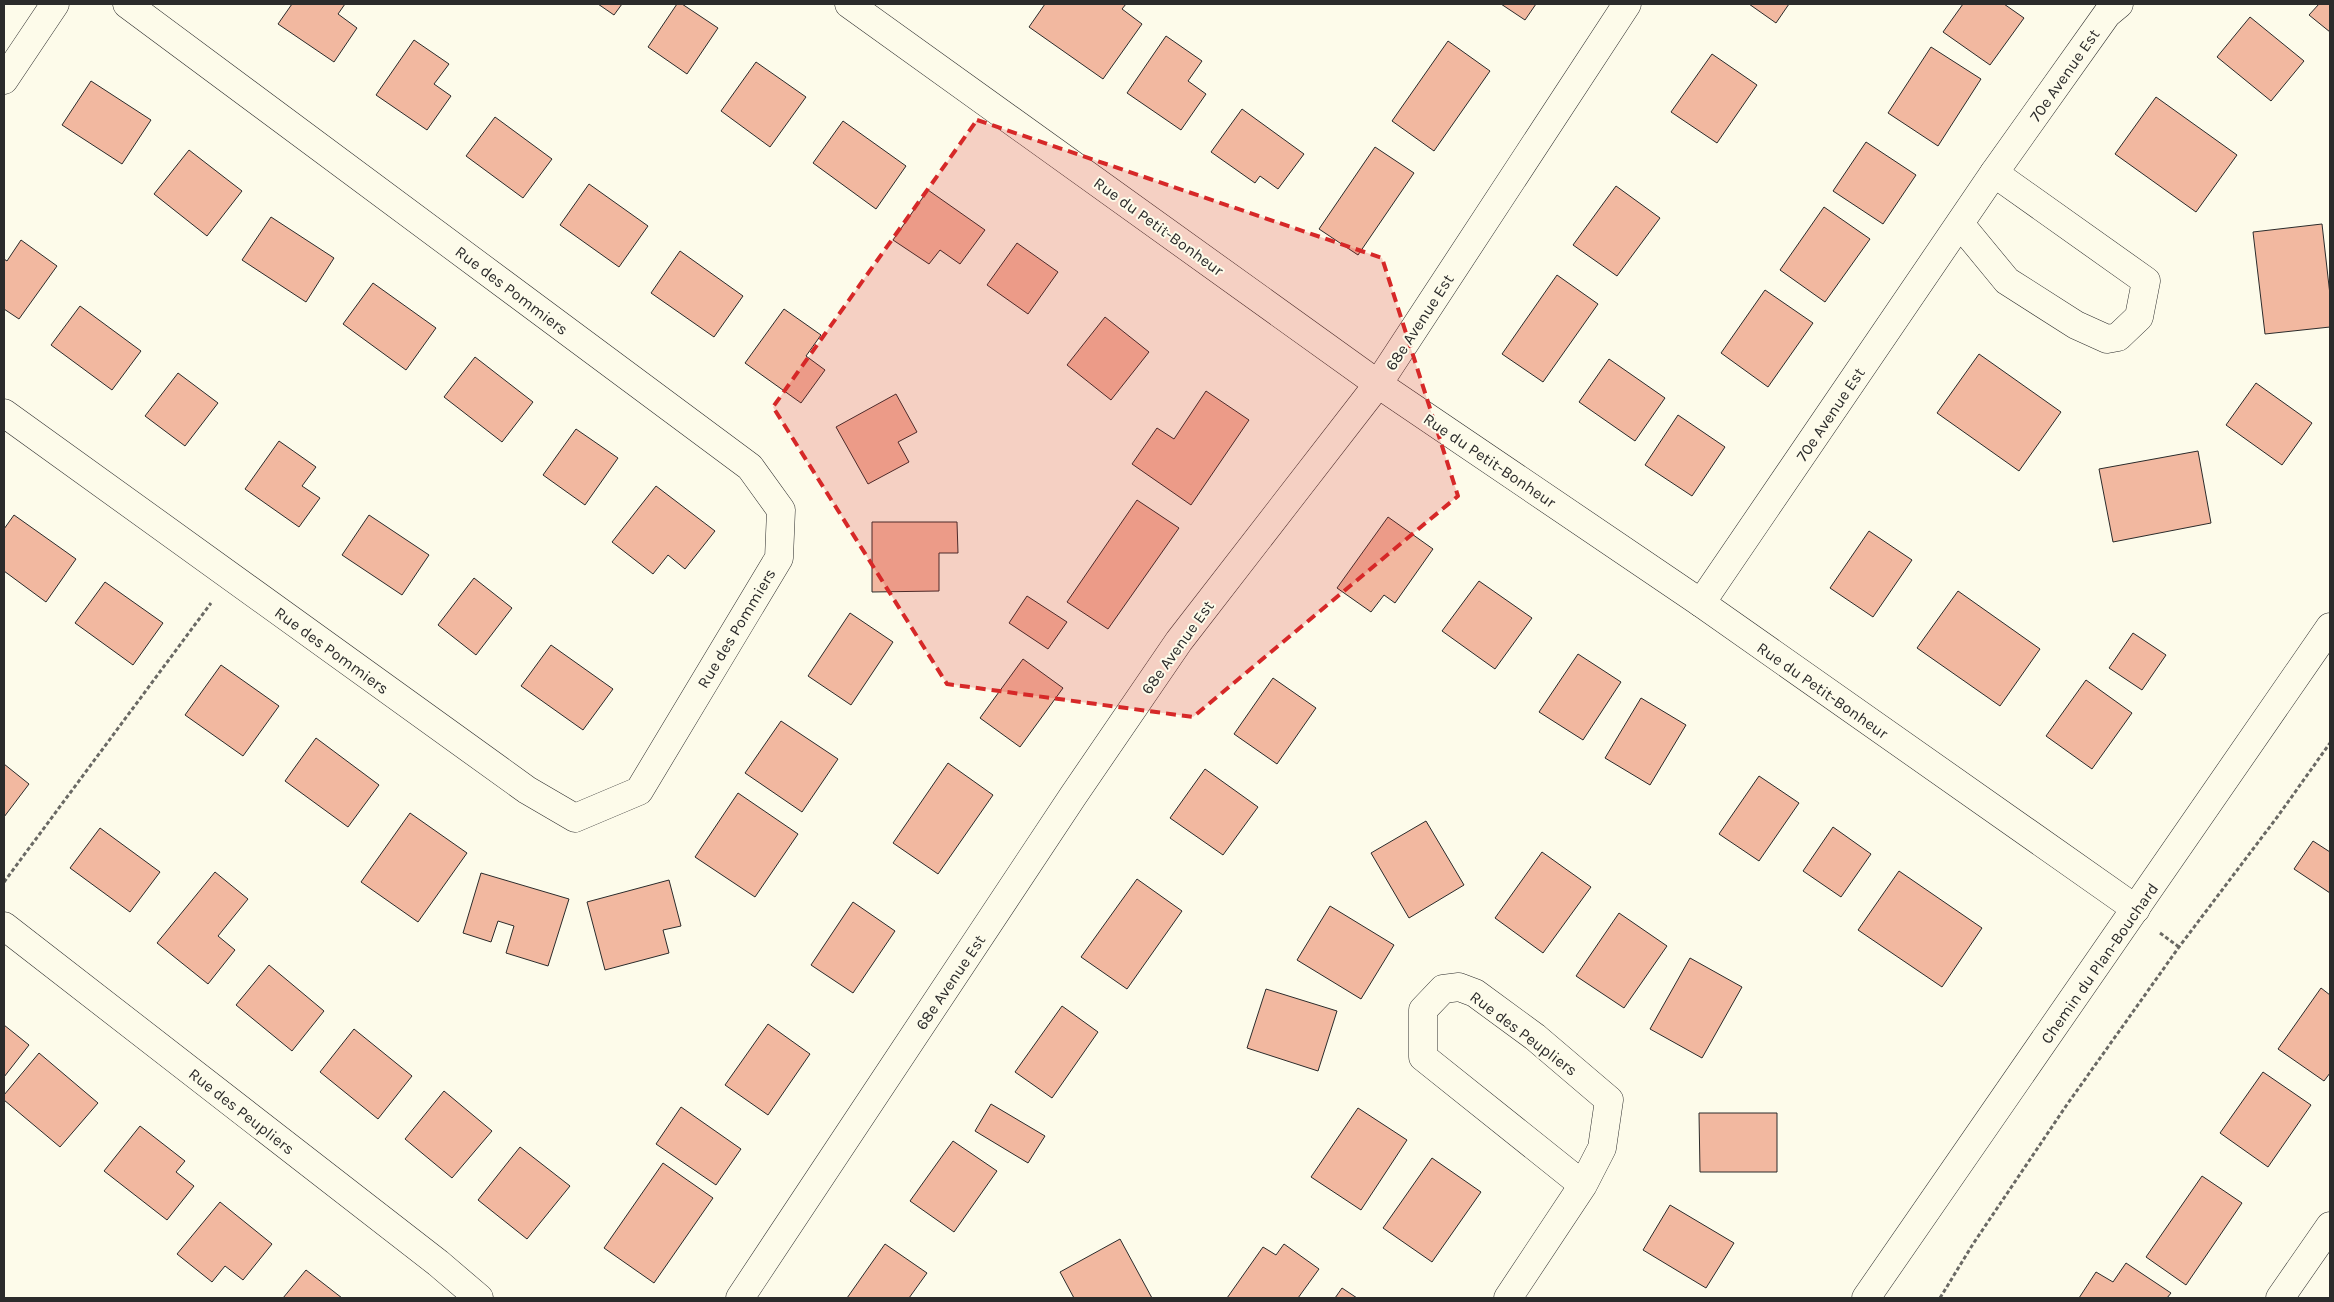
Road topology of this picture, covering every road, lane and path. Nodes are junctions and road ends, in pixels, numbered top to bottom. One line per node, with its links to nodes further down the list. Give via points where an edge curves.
1 (55, 4): 6 (street)
2 (127, 4): 11 (street, Rue des Pommiers, via 750,466 781,510 779,558 639,791 574,818 527,790)
3 (848, 4): 9 (street, Rue du Petit-Bonheur)
4 (1627, 4): 9 (street, 68e Avenue Est)
5 (2119, 4): 7 (street, 70e Avenue Est, via 2107,14)
6 (4, 80)
7 (1994, 173): 8 (street, 70e Avenue Est); 8 (street, via 2146,281 2139,317 2118,337 2107,339 2076,324 2007,282)
8 (1960, 224): 12 (street, 70e Avenue Est)
9 (1378, 384): 12 (street, Rue du Petit-Bonheur); 23 (street, 68e Avenue Est, via 1179,641)
10 (4, 413): 11 (street, Rue des Pommiers)
11 (231, 577): 15 (path)
12 (1701, 604): 16 (street, Rue du Petit-Bonheur)
13 (2330, 627): 16 (street, Chemin du Plan-Bouchard)
14 (2330, 743): 19 (path)
15 (4, 882)
16 (2136, 909): 25 (street, Chemin du Plan-Bouchard)
17 (4, 926): 22 (street, Rue des Peupliers)
18 (2163, 936): 19 (path)
19 (2179, 947): 26 (path, via 2060,1114)
20 (1583, 1186): 20 (street, Rue des Peupliers, via 1602,1148 1609,1100 1475,993 1459,987 1443,989 1423,1010 1423,1057); 24 (street, Rue des Peupliers)
21 (2330, 1226): 27 (street)
22 (479, 1298)
23 (740, 1298)
24 (1508, 1298)
25 (1866, 1298)
26 (1940, 1298)
27 (2280, 1298)

